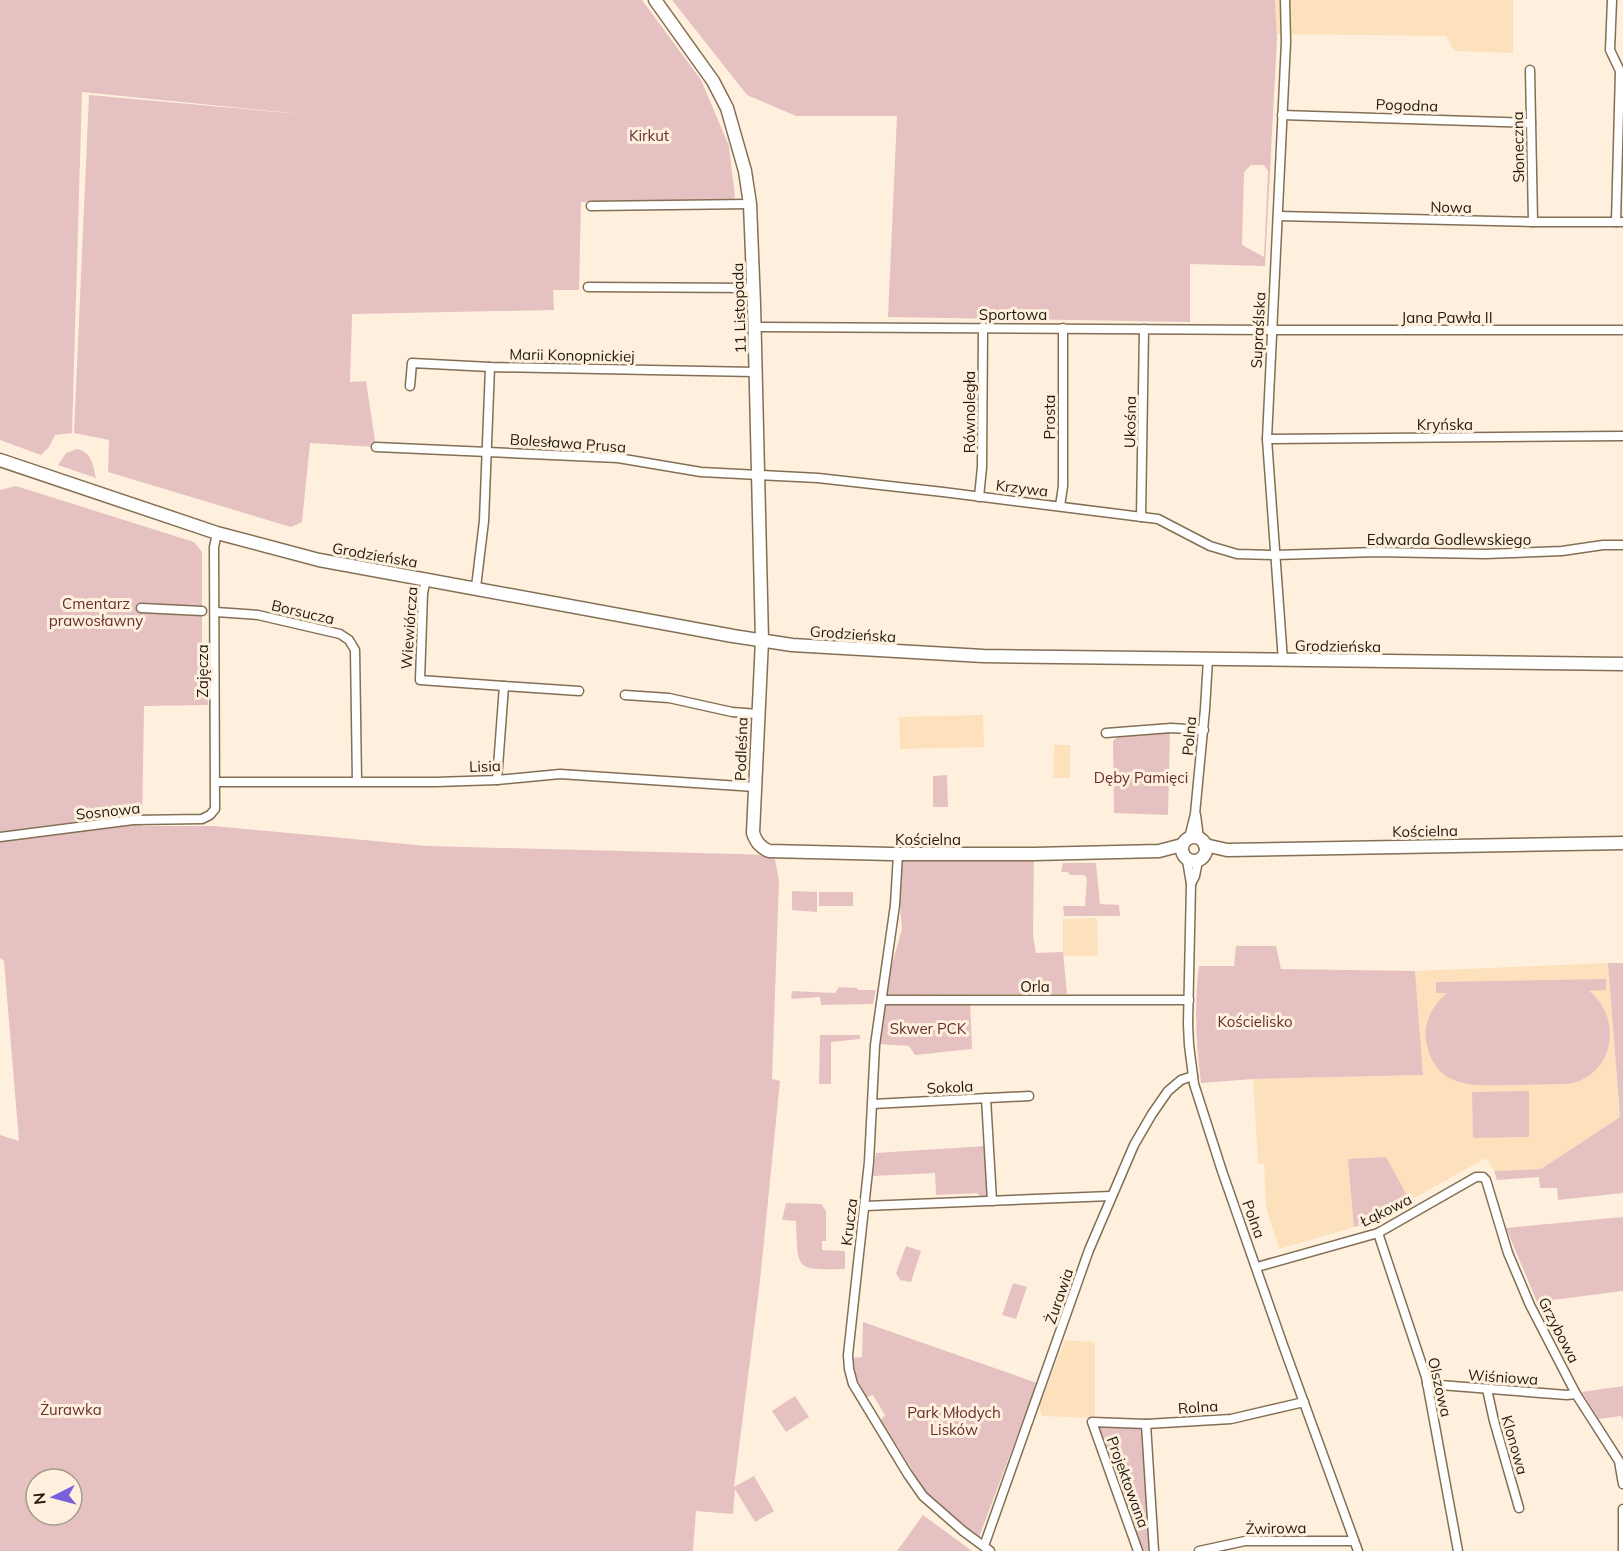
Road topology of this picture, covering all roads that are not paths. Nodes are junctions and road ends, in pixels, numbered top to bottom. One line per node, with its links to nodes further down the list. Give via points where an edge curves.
1 (655, 0): 7 (street, 11 Listopada, via 727,108)
2 (1285, 0): 5 (street, Supraślska)
3 (1612, 0): 11 (street, via 1610,50 1620,71)
4 (1530, 70): 6 (street, Słoneczna)
5 (1282, 115): 6 (street, Pogodna); 9 (street, Supraślska)
6 (1531, 123): 10 (street, Słoneczna)
7 (750, 204): 8 (street); 13 (street, 11 Listopada)
8 (591, 206)
9 (1278, 216): 10 (street, Nowa); 18 (street, Supraślska)
10 (1533, 222): 11 (street, Nowa)
11 (1619, 222)
12 (588, 287): 13 (street)
13 (754, 288): 14 (street, 11 Listopada)
14 (755, 327): 15 (street, Sportowa); 21 (street, 11 Listopada)
15 (983, 327): 16 (street, Sportowa); 29 (street, Równoległa)
16 (1063, 328): 17 (street, Sportowa); 30 (street, Prosta)
17 (1144, 329): 18 (street, Sportowa); 31 (street, Ukośna)
18 (1270, 330): 19 (street, Jana Pawła II); 24 (street, Supraślska)
19 (1623, 330)
20 (490, 367): 21 (street, Marii Konopnickiej); 22 (street, Marii Konopnickiej, via 412,363); 26 (street)
21 (756, 372): 28 (street, 11 Listopada)
22 (410, 386)
23 (1623, 436): 24 (street, Kryńska)
24 (1267, 439): 34 (street, Supraślska)
25 (376, 447): 26 (street, Bolesława Prusa)
26 (487, 451): 28 (street, Bolesława Prusa, via 618,458 701,472); 36 (street)
27 (0, 460): 32 (street, Grodzieńska)
28 (758, 475): 29 (street, Krzywa); 40 (street, 11 Listopada)
29 (979, 497): 30 (street, Krzywa)
30 (1060, 506): 31 (street, Krzywa)
31 (1142, 517): 34 (street, Krzywa, via 1158,519 1210,546 1237,554)
32 (217, 534): 35 (street, Grodzieńska, via 319,560); 39 (street, Zajęcza)
33 (1623, 545): 34 (street, Edwarda Godlewskiego, via 1526,553)
34 (1275, 555): 42 (street, Supraślska)
35 (426, 579): 36 (street, Grodzieńska); 44 (street, Wiewiórcza, via 420,680)
36 (476, 587): 40 (street, Grodzieńska)
37 (141, 608): 38 (street)
38 (202, 611)
39 (216, 612): 51 (street, Borsucza, via 258,615 340,634 349,640 355,650); 52 (street, Zajęcza)
40 (762, 640): 41 (street, Grodzieńska, via 983,656); 47 (street, Podleśna)
41 (1208, 659): 42 (street, Grodzieńska); 48 (street, Polna)
42 (1283, 661): 43 (street, Grodzieńska)
43 (1623, 664)
44 (504, 686): 45 (street); 50 (street)
45 (579, 691)
46 (625, 695): 47 (street, via 669,698)
47 (758, 714): 53 (street, Podleśna)
48 (1204, 730): 49 (street, via 1171,728); 57 (street, Polna, via 1195,814 1199,825)
49 (1106, 733)
50 (497, 780): 51 (street, Lisia); 53 (street, Lisia, via 560,774)
51 (357, 781): 52 (street, Lisia)
52 (216, 782): 54 (street, Zajęcza)
53 (754, 787): 58 (street, Podleśna, via 753,833 759,845)
54 (215, 810): 55 (street, Sosnowa, via 202,819 133,820)
55 (0, 837)
56 (1623, 843): 57 (street, Kościelna)
57 (1193, 850): 59 (street, Kościelna); 61 (street, Polna)
58 (769, 851): 59 (street, Kościelna)
59 (898, 854): 60 (street, Krucza)
60 (882, 1000): 61 (street, Orla); 65 (street, Krucza, via 875,1045)
61 (1189, 1000): 62 (street, Polna)
62 (1193, 1076): 67 (street, Żurawia, via 1174,1085 1152,1114); 71 (street, Polna)
63 (1029, 1096): 64 (street, Sokola)
64 (986, 1098): 65 (street, Sokola); 68 (street)
65 (873, 1104): 69 (street, Krucza)
66 (1486, 1180): 70 (street, Łąkowa, via 1476,1177); 74 (street, Grzybowa, via 1508,1253)
67 (1111, 1196): 68 (street); 83 (street, Żurawia)
68 (992, 1201): 69 (street)
69 (865, 1206): 83 (street, Krucza, via 848,1355 850,1376 923,1496)
70 (1378, 1233): 71 (street, Łąkowa); 72 (street, Olszowa)
71 (1257, 1267): 75 (street, Polna)
72 (1427, 1384): 73 (street, Wiśniowa); 88 (street, Olszowa)
73 (1487, 1389): 74 (street, Wiśniowa); 80 (street, Klonowa)
74 (1576, 1394): 78 (street, Grzybowa)
75 (1304, 1402): 77 (street, Rolna, via 1231,1419); 82 (street, Polna)
76 (1092, 1422): 77 (street, Rolna); 84 (street, Projektowana)
77 (1146, 1424): 85 (street)
78 (1621, 1463): 79 (street, Grzybowa)
79 (1623, 1484)
80 (1519, 1508)
81 (1623, 1509): 89 (street)
82 (1354, 1541): 86 (street, Żwirowa, via 1245,1541); 87 (street, Polna)
83 (987, 1549)
84 (1138, 1551)
85 (1154, 1551)
86 (1199, 1551)
87 (1358, 1551)
88 (1458, 1551)
89 (1623, 1551)

